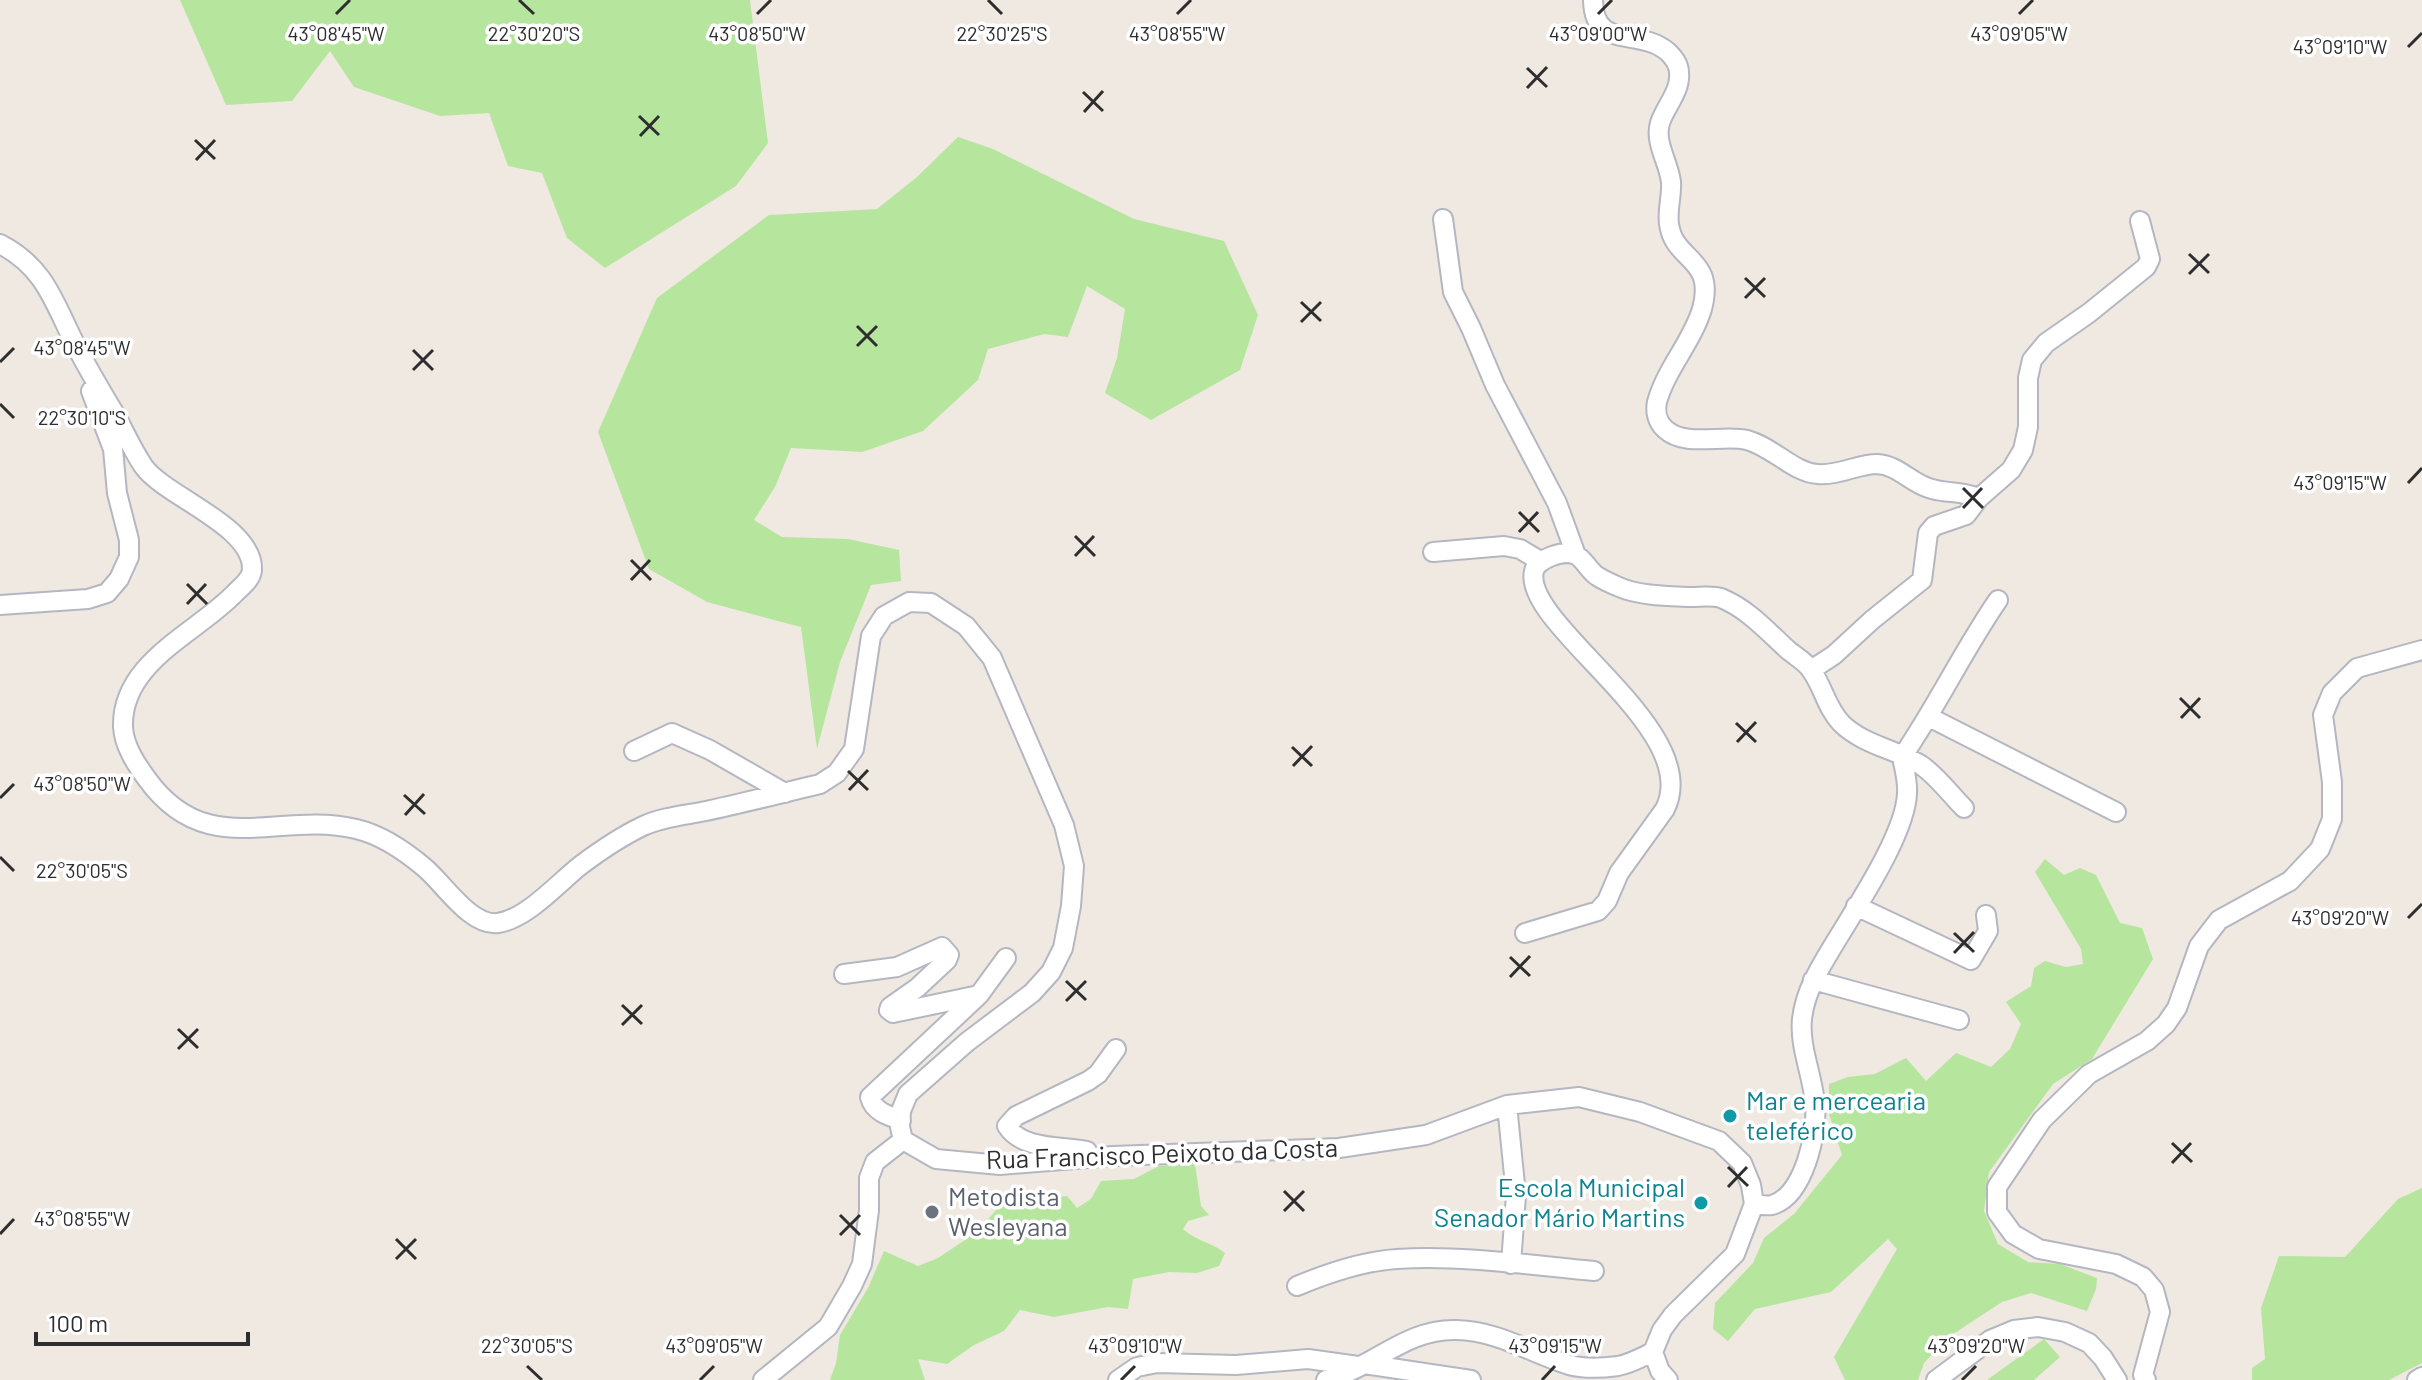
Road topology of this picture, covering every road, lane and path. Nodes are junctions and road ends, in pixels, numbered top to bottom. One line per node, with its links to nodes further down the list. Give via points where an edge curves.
1 (1593, 0): 6 (street, via 1595,21 1602,30 1659,45 1678,65 1679,80 1658,134 1671,182 1669,229 1706,283 1694,332 1657,404 1657,417 1666,431 1684,438 1748,440 1818,474 1875,464 1894,467 1932,489)
2 (1443, 219): 8 (street, via 1453,292 1557,503)
3 (2140, 221): 6 (street, via 2150,259 2146,267 2046,343 2032,360 2023,450 2011,470)
4 (0, 244): 5 (street, via 34,269 54,296)
5 (73, 339): 11 (street, via 113,449 129,557 107,593); 17 (street, via 146,469 223,524 245,549 252,567 229,599 149,664 132,685 124,707 123,730 133,759 155,789 183,813 217,828 309,825 353,828 381,837 426,869 482,921 499,923 521,914 606,847 649,823)
6 (1979, 498): 13 (street, via 1966,515 1928,533 1922,580)
7 (1433, 552): 9 (street, via 1504,546)
8 (1576, 555): 9 (street); 13 (street, via 1596,576 1622,589 1718,597 1755,619)
9 (1540, 561): 22 (street, via 1534,570 1539,595 1639,715 1657,740 1672,778 1665,809 1598,911)
10 (1998, 600): 14 (street)
11 (0, 605)
12 (2422, 650): 46 (street, via 2357,668 2332,693 2323,715 2332,819 2320,849 2290,881 2219,920 2199,946 2166,1024 2089,1074 2042,1120 1997,1187 1997,1212 2013,1234 2039,1249 2116,1264 2143,1277 2154,1290 2160,1312)
13 (1811, 670): 16 (street, via 1841,723)
14 (1929, 717): 16 (street); 19 (street)
15 (634, 751): 17 (street, via 672,733)
16 (1902, 757): 18 (street, via 1922,766); 20 (street, via 1908,791 1904,816)
17 (785, 793): 30 (street, via 820,784 837,773 854,749 871,636 884,616 909,602 931,603 966,626 992,658 1064,825 1074,866 1071,906 1063,948 1051,972 908,1094)
18 (1964, 808)
19 (2116, 812)
20 (1856, 906): 21 (street, via 1971,960 1988,931); 25 (street)
21 (1986, 915)
22 (1525, 933)
23 (1006, 958): 26 (street)
24 (844, 974): 26 (street, via 897,967 942,947 947,960 889,1010)
25 (1813, 980): 27 (street); 33 (street, via 1802,1018 1802,1041 1816,1106 1814,1135 1796,1185 1784,1199 1770,1206)
26 (979, 995): 30 (street, via 870,1097 880,1111)
27 (1959, 1020)
28 (1116, 1049): 32 (street, via 1098,1074 1016,1116 1007,1126 1017,1138 1038,1145)
29 (1507, 1105): 32 (street, Rua Francisco Peixoto da Costa, via 1426,1135 1339,1148); 33 (street, Rua Francisco Peixoto da Costa, via 1579,1097 1719,1141 1742,1163); 34 (street, via 1516,1195)
30 (901, 1120): 31 (street)
31 (903, 1140): 32 (street, Rua Francisco Peixoto da Costa, via 936,1159 1000,1165); 40 (street, via 875,1162 869,1178 862,1264 852,1286 828,1327)
32 (1113, 1156)
33 (1754, 1204): 37 (street, via 1735,1254 1673,1315)
34 (1511, 1264): 35 (street); 36 (street, via 1395,1259)
35 (1594, 1271)
36 (1297, 1286)
37 (1653, 1352): 38 (street, via 1621,1365 1591,1368 1456,1329 1425,1332); 43 (street)
38 (1361, 1365): 39 (street, via 1308,1359 1236,1365 1157,1363); 41 (street); 42 (street)
39 (1118, 1378)
40 (763, 1380)
41 (1326, 1380)
42 (1471, 1380)
43 (1668, 1380)
44 (1936, 1380): 45 (street, via 1990,1340 2038,1327 2089,1343)
45 (2117, 1380)
46 (2146, 1380)

